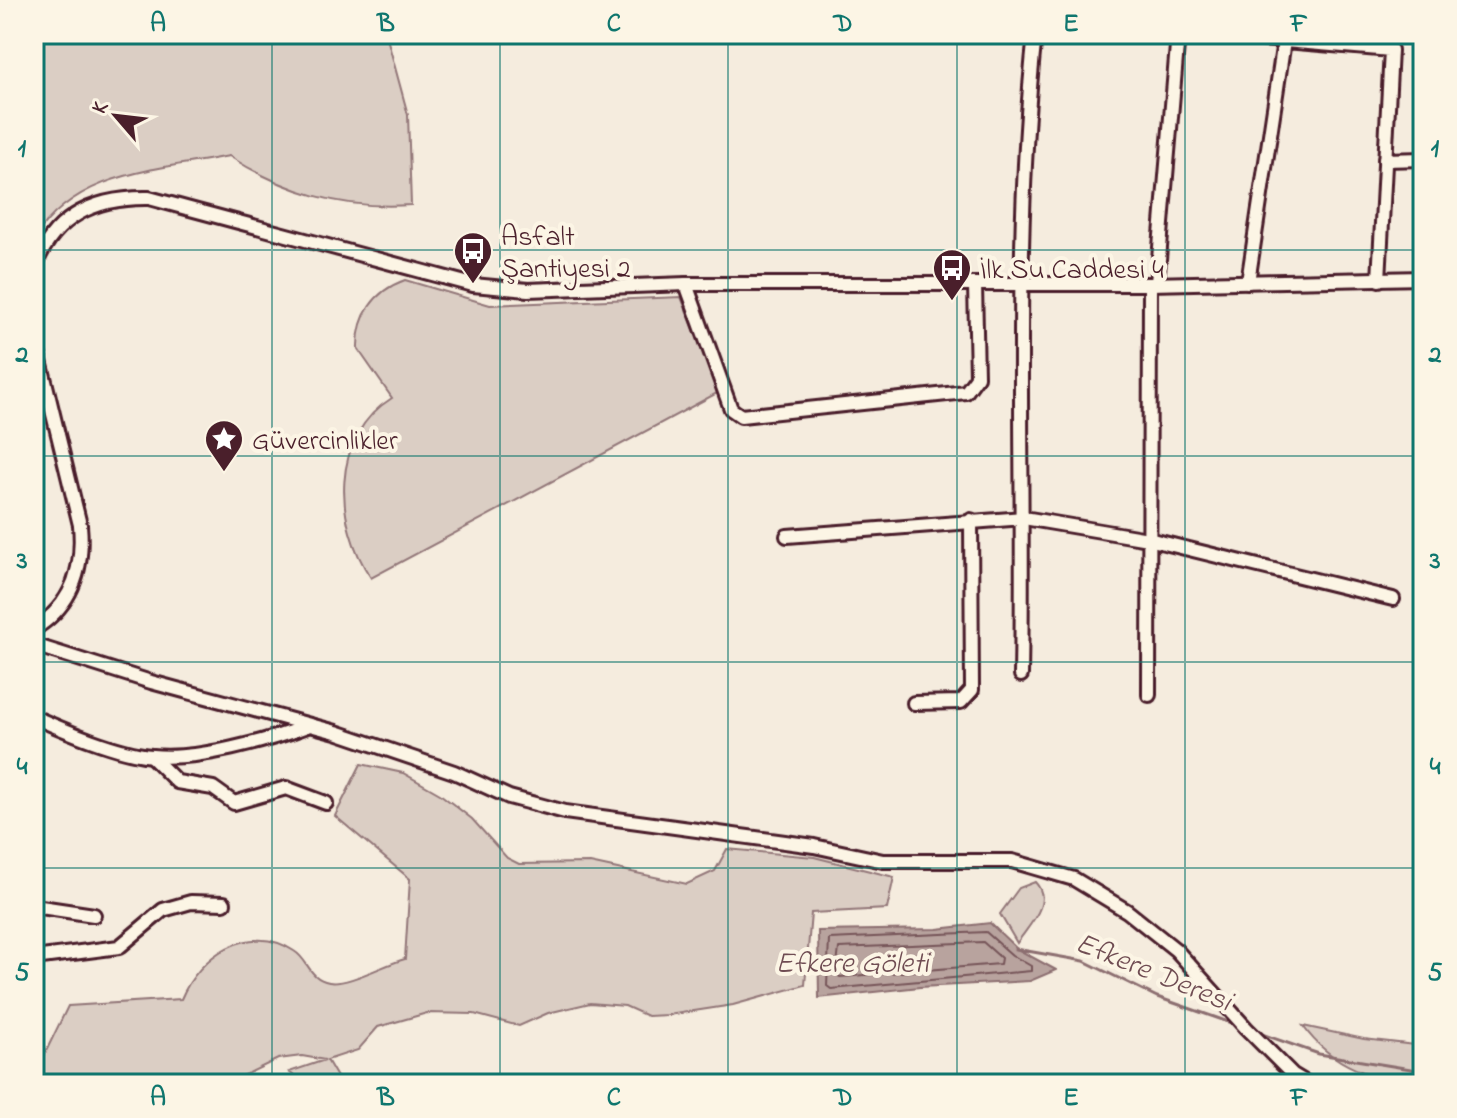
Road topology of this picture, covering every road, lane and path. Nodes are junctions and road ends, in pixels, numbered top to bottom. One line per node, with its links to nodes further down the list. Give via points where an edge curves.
1 (1035, 34): 11 (street, via 1026,118)
2 (1178, 34): 14 (street)
3 (1203, 34): 4 (street)
4 (1211, 34): 5 (street)
5 (1284, 41): 7 (street, via 1391,50); 12 (street)
6 (1423, 159): 7 (street)
7 (1385, 160): 10 (street)
8 (34, 269): 13 (street, via 47,241 70,217 118,198 149,198 473,285 584,290)
9 (1423, 278): 10 (street)
10 (1379, 280): 12 (street)
11 (1021, 282): 14 (street); 15 (street); 17 (street)
12 (1248, 282): 14 (street)
13 (686, 284): 15 (street); 15 (street, via 731,409 741,416 966,392 977,377)
14 (1153, 284): 20 (street)
15 (975, 285)
16 (34, 336): 22 (street, via 82,549 68,597)
17 (1024, 518): 18 (street); 20 (street); 24 (street)
18 (971, 520): 19 (street); 26 (street, via 972,690 961,702)
19 (787, 536)
20 (1148, 539): 21 (street); 25 (street)
21 (1393, 599)
22 (34, 629)
23 (34, 645): 28 (street)
24 (1021, 675)
25 (1149, 695)
26 (914, 703)
27 (34, 717): 29 (street)
28 (310, 725): 29 (street, via 215,751); 35 (street, via 565,812 814,846 883,861 1012,861 1074,879 1127,911 1176,950 1246,1028)
29 (151, 756): 30 (street, via 177,782 213,788 234,803 286,788)
30 (326, 803)
31 (224, 903): 34 (street, via 191,902 163,910 119,947)
32 (34, 906): 33 (street)
33 (94, 915)
34 (34, 958)
35 (1308, 1084)

